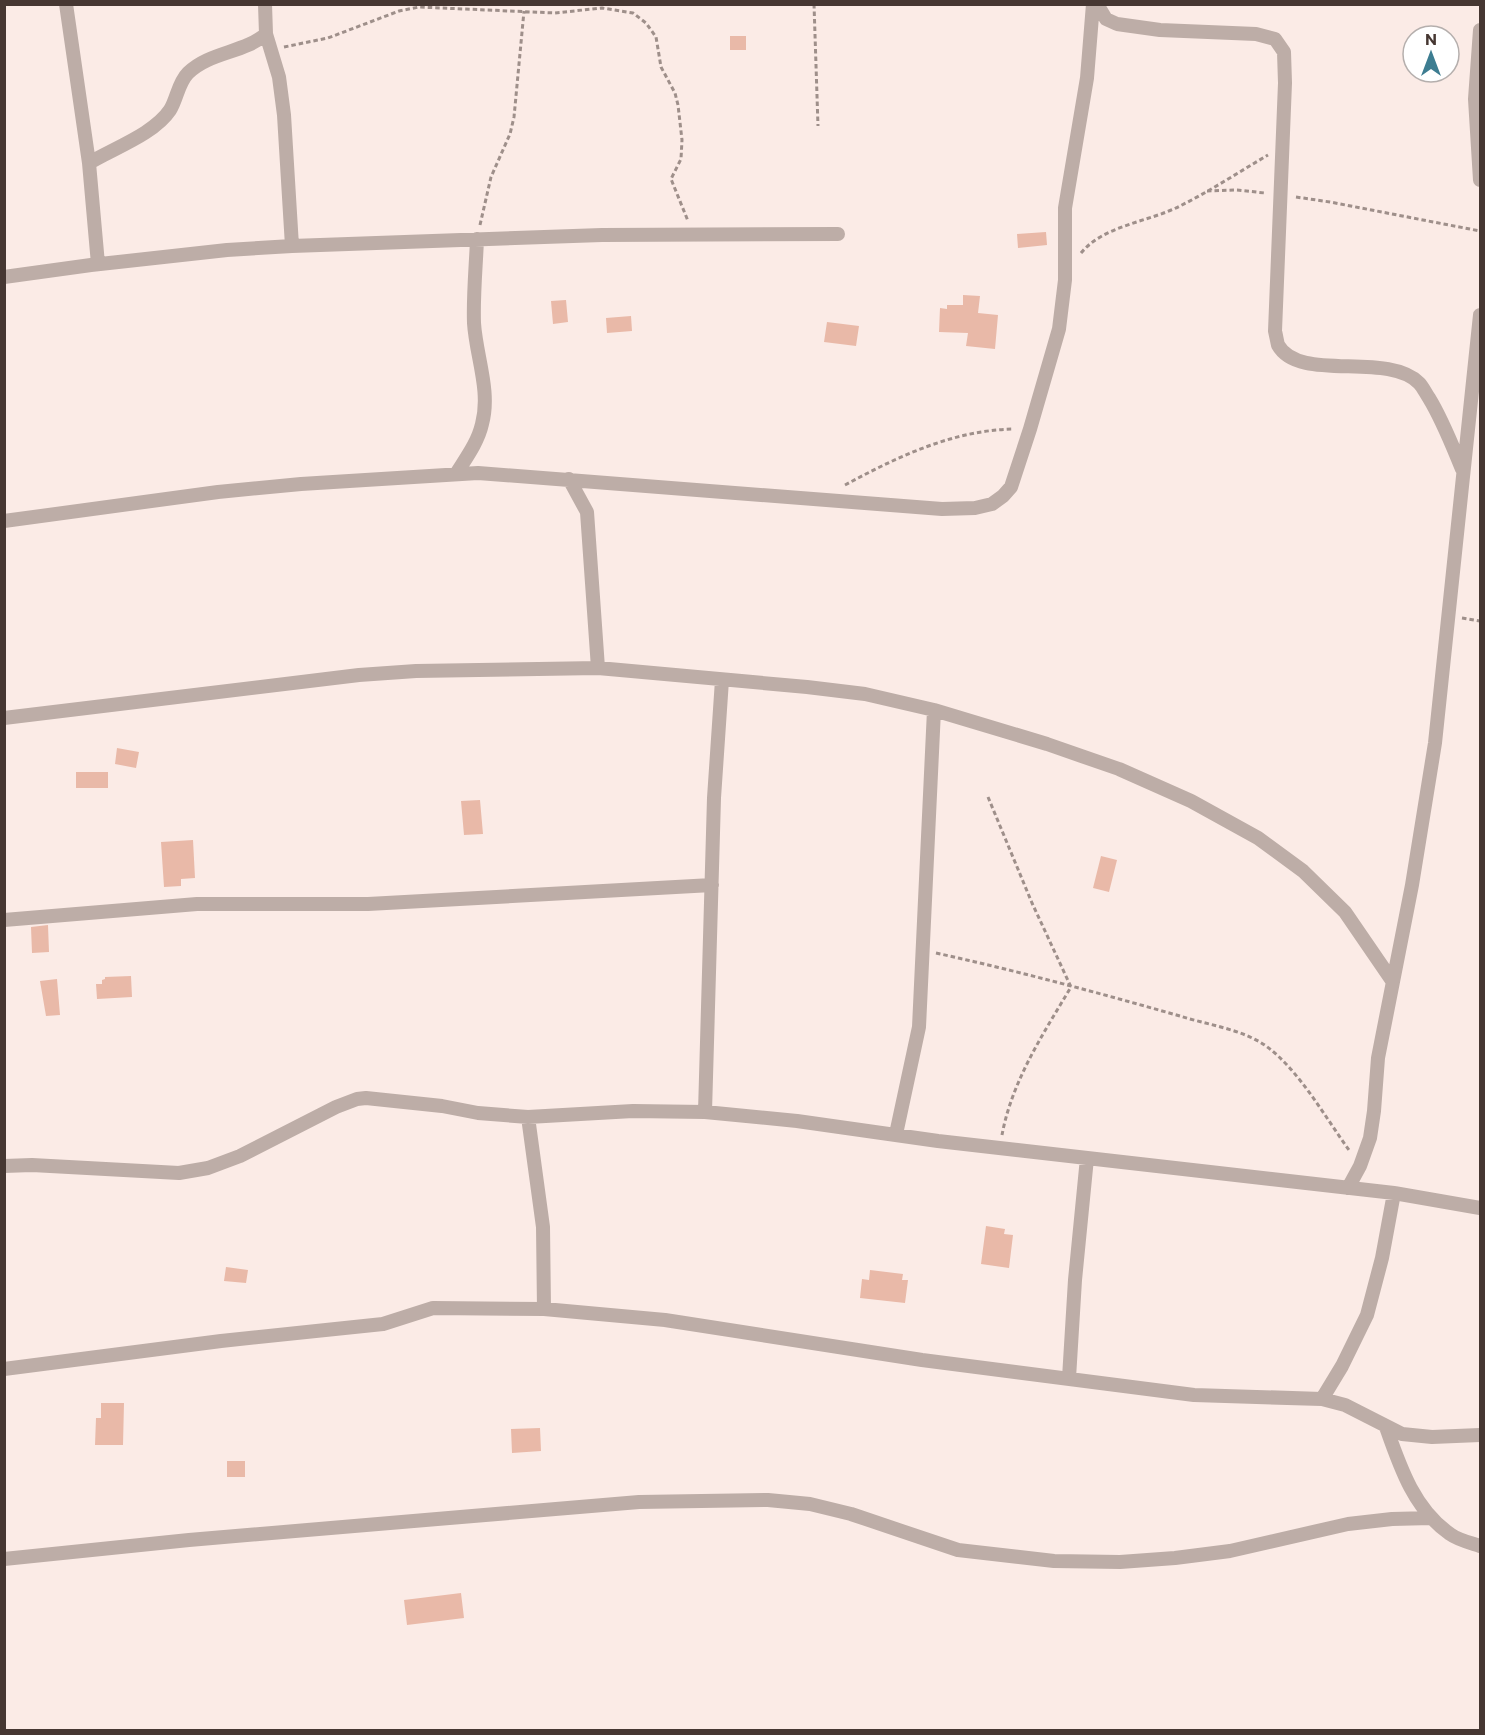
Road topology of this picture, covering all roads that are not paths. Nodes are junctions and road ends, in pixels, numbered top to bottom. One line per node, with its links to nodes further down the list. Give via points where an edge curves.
1 (66, 4): 6 (street)
2 (265, 4): 5 (street)
3 (1095, 4): 14 (street, via 1106,19 1117,24 1256,34 1275,39 1284,52 1285,83 1275,332 1279,345 1292,359 1324,366 1401,371 1419,383 1438,414); 16 (street, via 1065,208 1065,280 1059,329 1011,487 1003,496 992,504 975,508 942,509)
4 (1480, 30): 7 (street, via 1475,99)
5 (266, 34): 6 (street, via 188,73 162,120); 10 (street, via 279,77 284,115)
6 (89, 163): 11 (street)
7 (1480, 180)
8 (838, 234): 9 (street)
9 (477, 239): 10 (street); 15 (street, via 474,324 483,376 484,411 476,442)
10 (292, 246): 11 (street)
11 (98, 264): 12 (street)
12 (4, 277)
13 (1480, 315): 14 (street)
14 (1463, 471): 24 (street, via 1435,743)
15 (456, 474): 16 (street); 17 (street, via 249,489)
16 (569, 479): 18 (street, via 586,512)
17 (4, 521)
18 (598, 668): 19 (street); 21 (street, via 359,675)
19 (722, 680): 20 (street, via 865,694); 22 (street)
20 (934, 710): 24 (street, via 1119,769 1191,801 1258,838 1303,871 1346,912); 27 (street, via 919,1027)
21 (4, 718)
22 (712, 885): 23 (street, via 368,904 197,904); 25 (street)
23 (4, 920)
24 (1393, 981): 30 (street, via 1378,1058 1370,1138)
25 (705, 1112): 26 (street, via 633,1111); 27 (street)
26 (528, 1117): 29 (street, via 366,1098 336,1107 208,1168 179,1173); 33 (street, via 543,1227)
27 (896, 1134): 28 (street)
28 (1087, 1158): 30 (street); 35 (street)
29 (4, 1166)
30 (1348, 1188): 31 (street)
31 (1394, 1193): 32 (street); 36 (street, via 1367,1315)
32 (1480, 1208)
33 (544, 1309): 34 (street, via 434,1308 383,1324); 35 (street, via 665,1320 922,1360)
34 (4, 1369)
35 (1069, 1378): 36 (street, via 1204,1396)
36 (1322, 1399): 37 (street, via 1346,1405)
37 (1386, 1427): 38 (street, via 1422,1436); 39 (street, via 1408,1483)
38 (1480, 1435)
39 (1431, 1518): 40 (street, via 1452,1536); 41 (street, via 1348,1524 1230,1551 1174,1558 1054,1561 958,1550 810,1504 768,1500 639,1502)
40 (1480, 1546)
41 (4, 1559)

